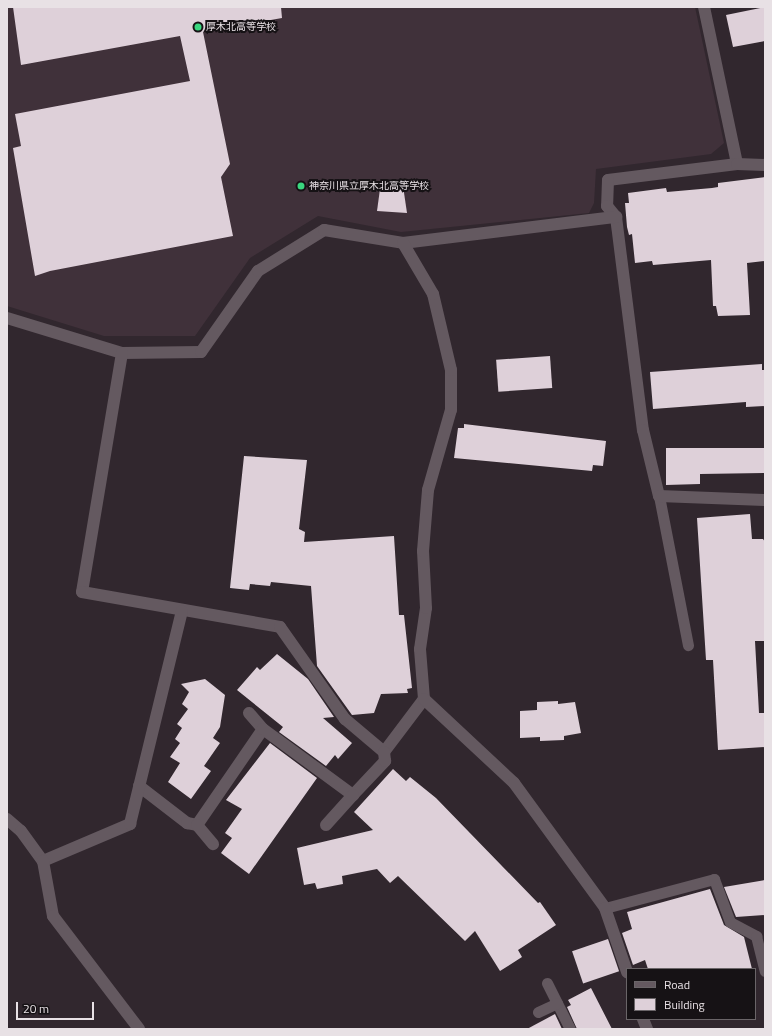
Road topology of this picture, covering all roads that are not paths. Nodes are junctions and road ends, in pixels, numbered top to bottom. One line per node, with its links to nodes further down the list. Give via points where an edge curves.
1 (704, 7): 2 (street)
2 (737, 164): 3 (street); 4 (street, via 608,180 607,206)
3 (765, 165)
4 (616, 218): 5 (street); 8 (street, via 643,430)
5 (403, 243): 7 (street, via 324,230 258,271 202,352); 12 (street, via 433,294 451,370 451,410 428,490 422,551 426,608 420,650)
6 (7, 318): 7 (street)
7 (122, 353): 10 (street, via 82,592)
8 (659, 496): 9 (street); 11 (lane)
9 (765, 500)
10 (182, 611): 15 (street, via 280,627 345,719); 16 (street)
11 (688, 646)
12 (424, 699): 15 (street); 23 (street, via 514,783)
13 (249, 714): 14 (street)
14 (263, 729): 17 (street); 19 (street)
15 (384, 752): 17 (street, via 385,760)
16 (139, 786): 19 (street, via 187,823); 22 (street, via 130,824)
17 (353, 795): 20 (street)
18 (7, 819): 22 (street, via 21,831)
19 (196, 825): 21 (street)
20 (326, 825)
21 (214, 844)
22 (43, 861): 29 (street, via 53,916)
23 (605, 908): 24 (street); 25 (lane, via 714,879 730,922 756,936)
24 (626, 969)
25 (765, 971)
26 (547, 983): 27 (lane)
27 (557, 1003): 28 (lane); 30 (lane)
28 (538, 1012)
29 (139, 1029)
30 (570, 1029)

